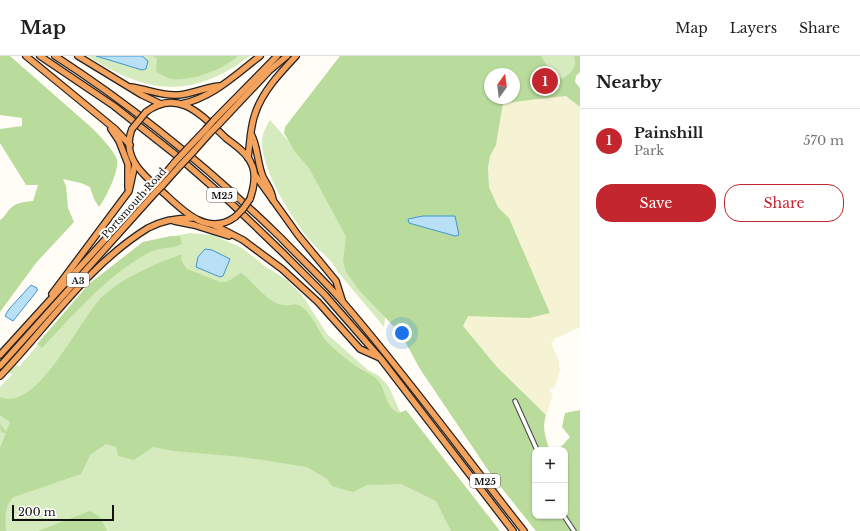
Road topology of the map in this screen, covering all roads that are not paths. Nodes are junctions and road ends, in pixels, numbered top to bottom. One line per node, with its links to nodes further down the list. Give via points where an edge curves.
1 (26, 56): 14 (highway)
2 (40, 56): 30 (highway, M25, via 114,106 231,203 324,295)
3 (55, 56): 27 (highway, M25, via 126,104 199,162 237,195)
4 (78, 56): 9 (highway)
5 (260, 56): 10 (highway)
6 (277, 56): 13 (highway, Portsmouth Road / A3)
7 (287, 56): 13 (highway, Portsmouth Road / A3)
8 (296, 56): 15 (highway, via 262,98)
9 (127, 86): 10 (highway, via 176,95); 11 (highway)
10 (220, 86): 12 (highway, via 205,97)
11 (161, 104): 12 (highway); 16 (highway, bridge, via 146,112 132,129)
12 (181, 104): 17 (highway, via 194,109)
13 (216, 122): 21 (highway, Portsmouth Road / A3, bridge)
14 (109, 125): 16 (highway); 20 (highway, via 128,164)
15 (250, 134): 17 (highway); 22 (highway, M25, via 254,140 262,175 272,192)
16 (130, 145): 18 (highway)
17 (248, 158): 19 (highway)
18 (135, 164): 20 (highway, A3); 23 (highway, via 141,174)
19 (254, 175): 22 (highway, M25); 25 (highway, bridge, via 250,199 243,209 235,217)
20 (129, 191): 28 (highway, A3, via 61,280)
21 (153, 192): 28 (highway, Portsmouth Road / A3); 31 (highway, Portsmouth Road / A3)
22 (273, 200): 27 (highway, M25, via 336,281)
23 (192, 218): 24 (highway, A3); 25 (highway)
24 (171, 220): 26 (highway, M25); 32 (highway, A3, via 148,228 98,268)
25 (212, 224): 26 (highway)
26 (243, 240): 30 (highway, M25, via 306,289 360,349)
27 (342, 300): 37 (highway, M25, via 431,409)
28 (46, 305): 29 (highway, Portsmouth Road / A3)
29 (0, 355)
30 (382, 359): 36 (highway, M25)
31 (0, 366)
32 (0, 376)
33 (515, 401): 34 (street)
34 (536, 447)
35 (566, 519): 38 (street)
36 (513, 531)
37 (524, 531)
38 (574, 531)

